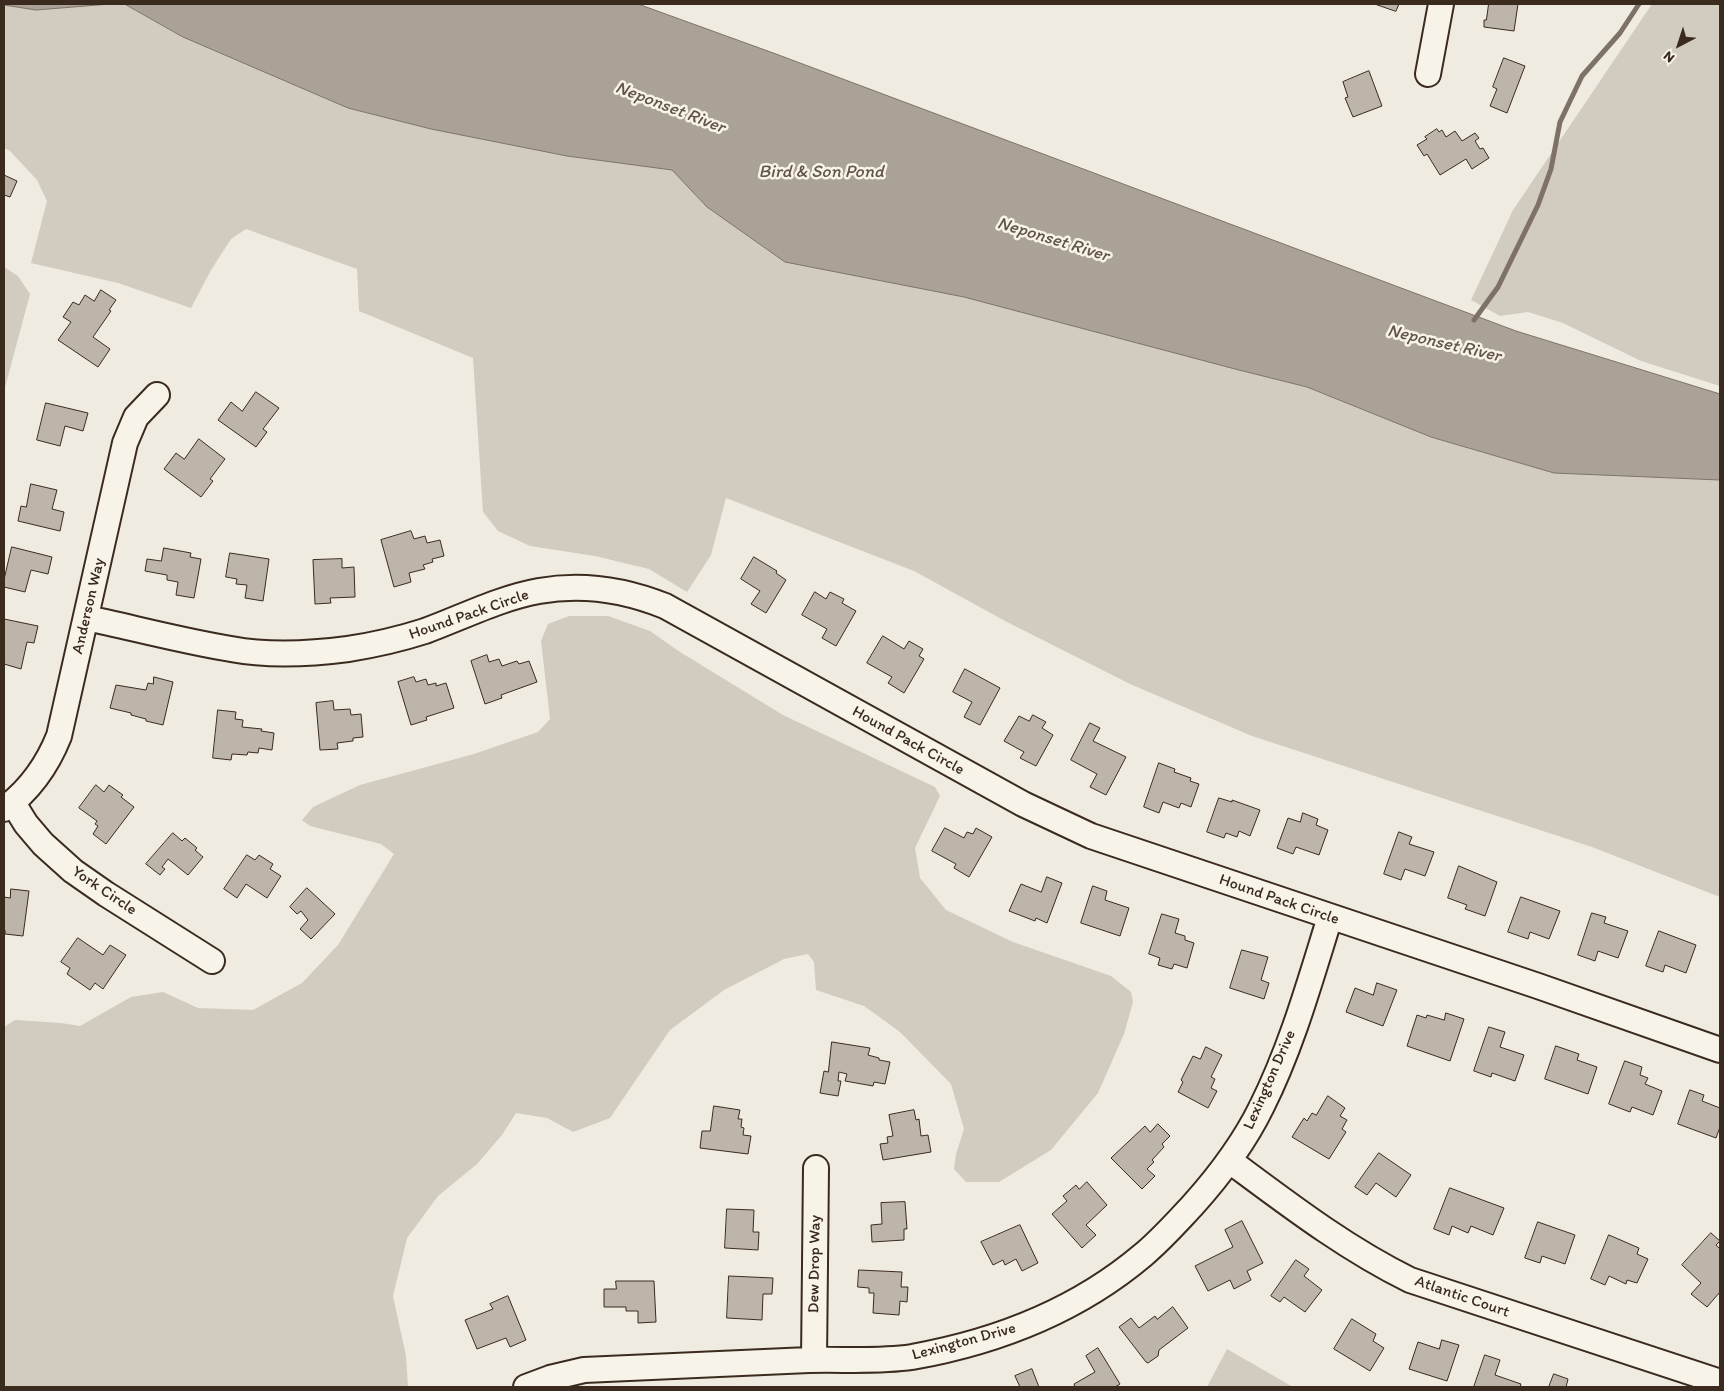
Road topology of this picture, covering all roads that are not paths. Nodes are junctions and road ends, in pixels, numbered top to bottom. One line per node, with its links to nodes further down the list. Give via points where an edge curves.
1 (1441, 4): 2 (street)
2 (1428, 74)
3 (157, 395): 4 (street, Anderson Way, via 136,418 125,443)
4 (86, 618): 5 (street, Anderson Way, via 59,736 32,784); 6 (street, Hound Pack Circle, via 232,650 309,652 386,642 539,591 582,588 624,593 665,606 684,616 1060,823)
5 (8, 806): 7 (street, York Circle, via 73,871)
6 (1330, 917): 8 (street, Hound Pack Circle); 9 (street, Lexington Drive, via 1289,1046 1262,1107)
7 (212, 961)
8 (1720, 1050)
9 (1230, 1161): 11 (street, Lexington Drive, via 1187,1212 1143,1255 1099,1287 1050,1315 1003,1334 911,1357); 12 (street, Atlantic Court, via 1339,1240 1410,1280)
10 (816, 1168): 11 (street, Dew Drop Way)
11 (814, 1360): 13 (street, Lexington Drive, via 584,1370)
12 (1720, 1382)
13 (526, 1387)

